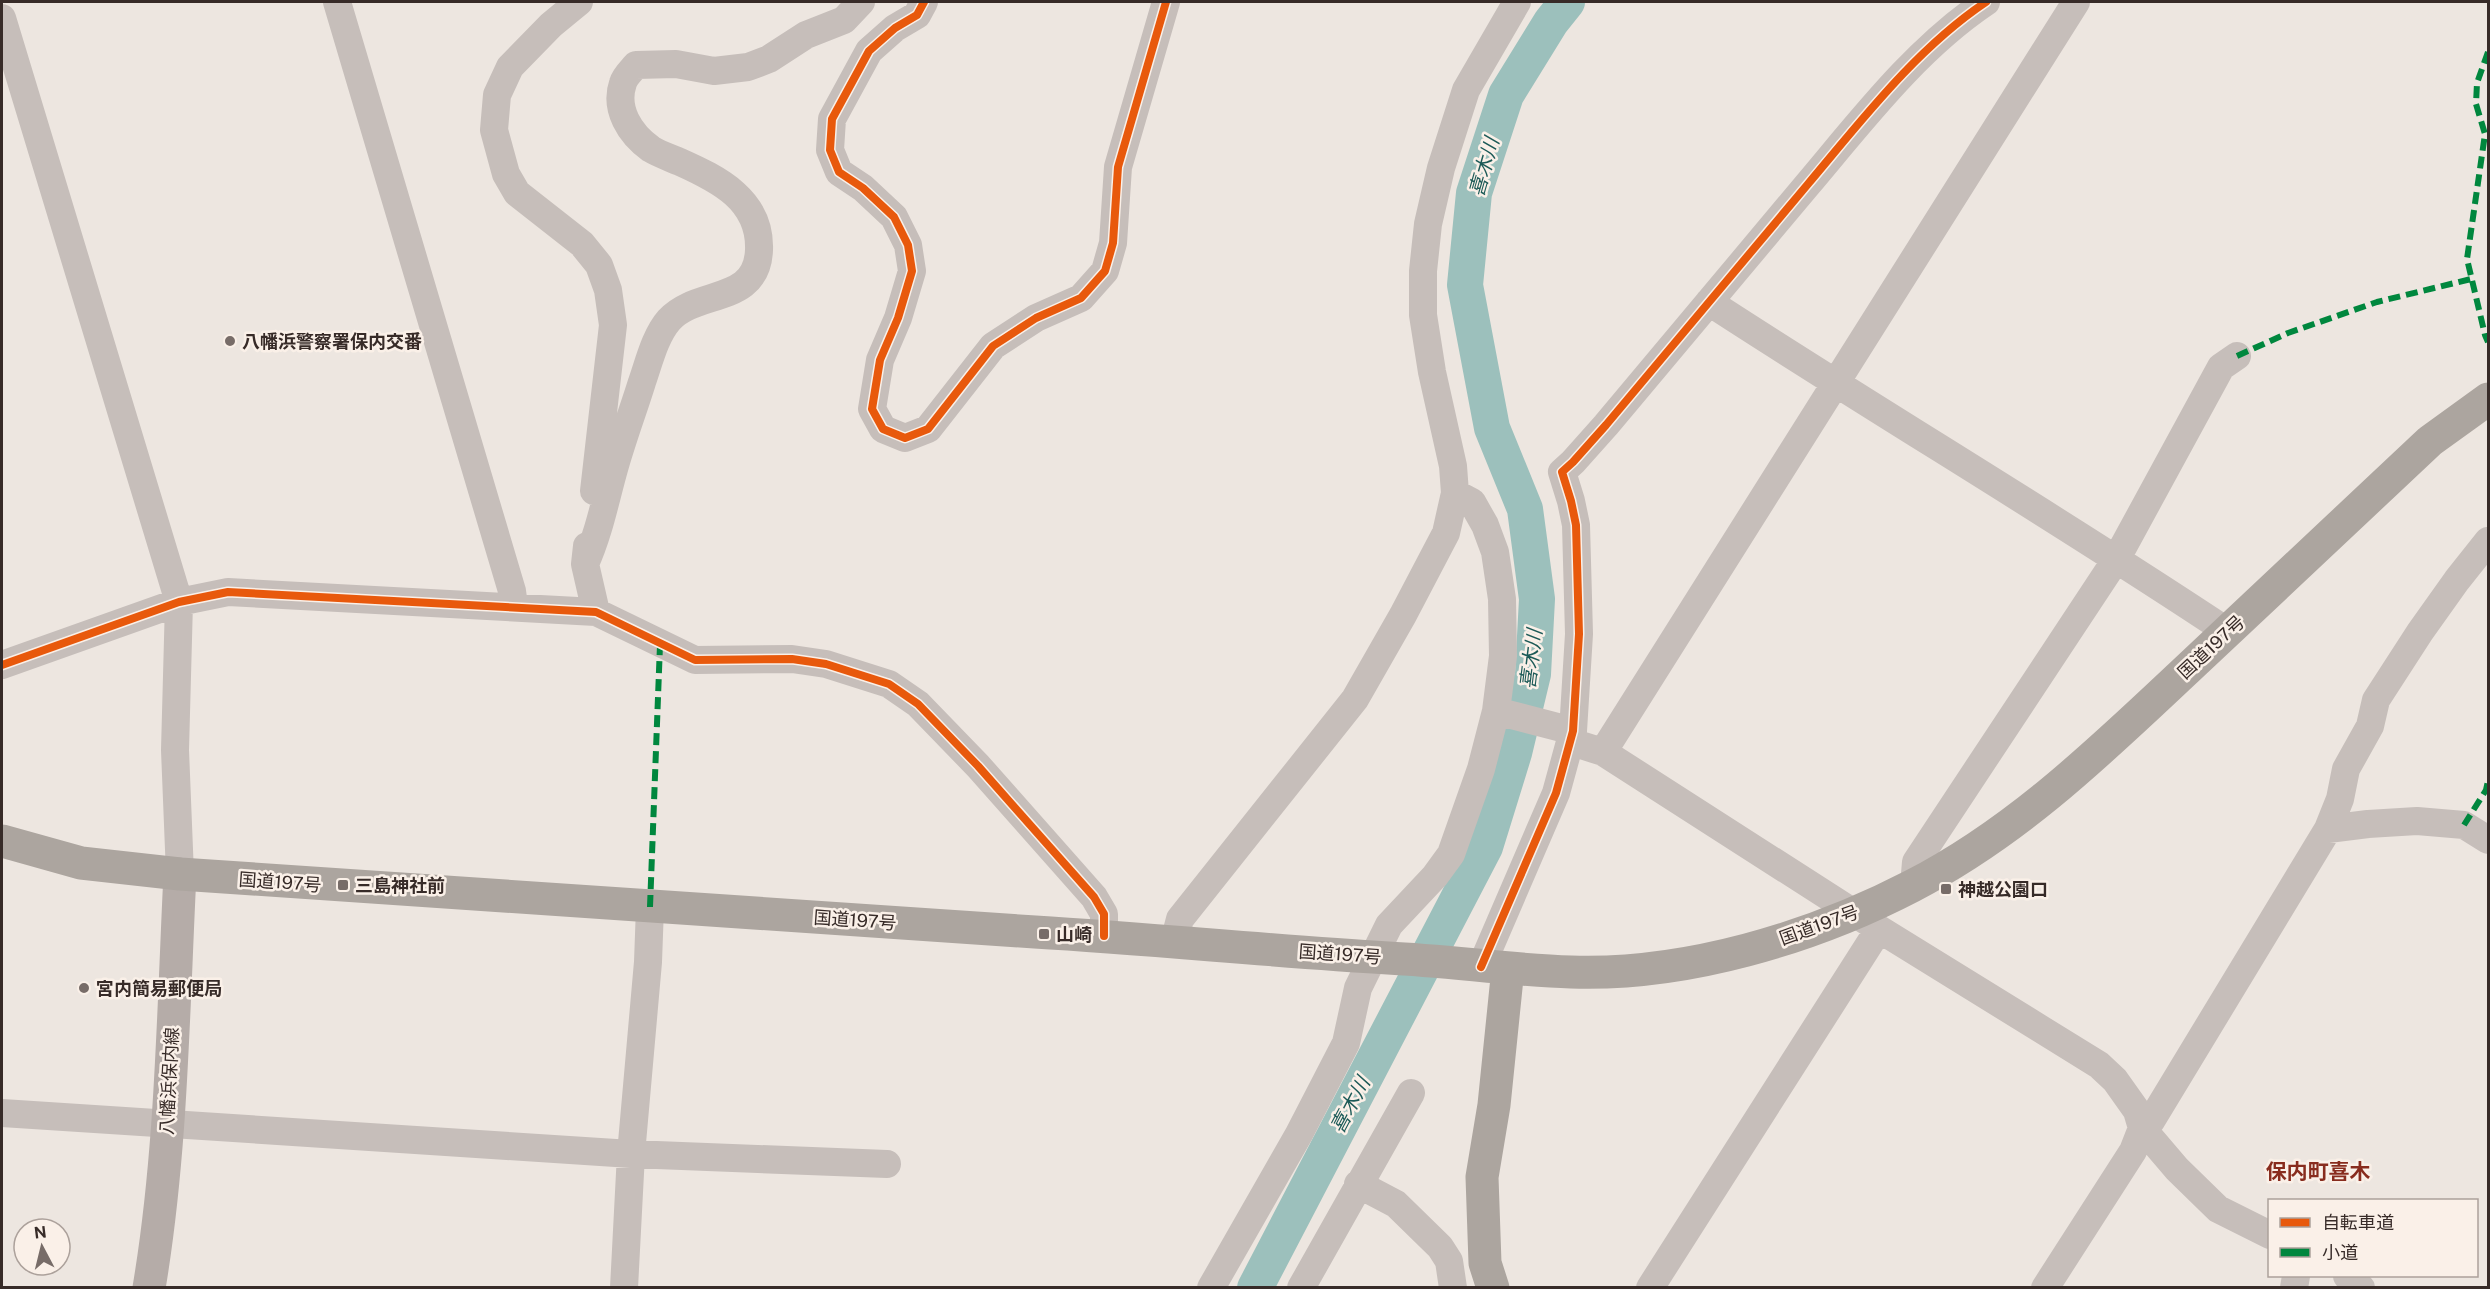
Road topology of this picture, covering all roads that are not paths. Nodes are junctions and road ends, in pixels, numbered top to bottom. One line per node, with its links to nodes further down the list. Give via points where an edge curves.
1 (337, 2): 19 (street)
2 (579, 2): 17 (street, via 510,68 497,95 494,130 506,174 517,193 582,244 599,265 608,290 613,325)
3 (861, 2): 17 (street, via 844,20 806,35 758,63 714,71 676,64 636,64 623,81 619,104 629,127 651,149 714,177 737,195 753,215 759,249 754,272 742,287 695,303 669,320 654,349 614,468 597,537)
4 (924, 2): 5 (street, via 917,15 869,51 832,119 830,150 839,172 894,217 908,245 912,271 880,360 872,409 883,429 904,438 927,429 993,345 1036,318 1081,298 1105,270 1113,243 1118,167)
5 (1166, 2)
6 (1517, 2): 14 (street, via 1466,90 1440,168 1428,224 1423,315)
7 (1986, 2): 10 (street, via 1910,68)
8 (2076, 2): 12 (street)
9 (2, 18): 18 (street)
10 (1709, 302): 12 (street); 24 (street, via 1562,472 1576,525 1579,634)
11 (2237, 356): 16 (street, via 2221,367)
12 (1834, 383): 16 (street); 25 (street)
13 (2488, 399): 21 (highway, 国道197号, via 2430,441)
14 (1455, 493): 23 (street, via 1472,502 1495,552 1502,610); 34 (street, via 1446,533 1355,699 1180,919)
15 (2488, 541): 26 (street, via 2420,632 2376,700 2370,726 2346,769)
16 (2117, 558): 21 (street); 30 (street, via 1916,862)
17 (585, 564): 20 (street)
18 (179, 602): 19 (street, via 228,592); 22 (street); 29 (street, via 174,750)
19 (514, 606): 20 (street)
20 (596, 612): 33 (street, via 695,660 792,659 826,664 889,684 918,704 978,766 1094,897 1104,914)
21 (2228, 632): 30 (highway, 国道197号, via 2028,813)
22 (2, 665)
23 (1501, 712): 24 (street); 35 (street, via 1451,854 1389,925)
24 (1569, 734): 25 (street); 36 (street, via 1556,793)
25 (1603, 752): 32 (street)
26 (2328, 829): 27 (street, via 2429,822 2464,825); 40 (street, via 2151,1121)
27 (2488, 840)
28 (2, 841): 29 (highway, 国道197号, via 81,863)
29 (180, 874): 31 (highway, 国道197号); 39 (main road, 八幡浜保内線)
30 (1914, 886): 32 (highway, 国道197号)
31 (650, 907): 33 (highway, 国道197号); 41 (street)
32 (1867, 921): 36 (highway, 国道197号, via 1711,958 1618,971 1577,973); 40 (street, via 2099,1065 2137,1111); 52 (street)
33 (1104, 936): 34 (highway, 国道197号)
34 (1174, 942): 35 (highway, 国道197号)
35 (1380, 958): 36 (highway, 国道197号); 48 (street, via 1358,988 1346,1043)
36 (1486, 967): 51 (highway, via 1494,1105 1482,1177 1485,1263)
37 (1411, 1093): 43 (street)
38 (2, 1113): 39 (street)
39 (168, 1124): 41 (street); 46 (main road, 八幡浜保内線, via 158,1238)
40 (2142, 1128): 44 (street, via 2218,1209); 53 (street, via 2133,1150)
41 (631, 1154): 42 (street); 47 (street)
42 (887, 1164)
43 (1358, 1184): 49 (street); 50 (street, via 1396,1204 1440,1247 1449,1261)
44 (2268, 1233)
45 (2349, 1277): 54 (street)
46 (149, 1287)
47 (624, 1287)
48 (1211, 1287)
49 (1301, 1287)
50 (1453, 1287)
51 (1493, 1287)
52 (1650, 1287)
53 (2045, 1287)
54 (2361, 1287)

